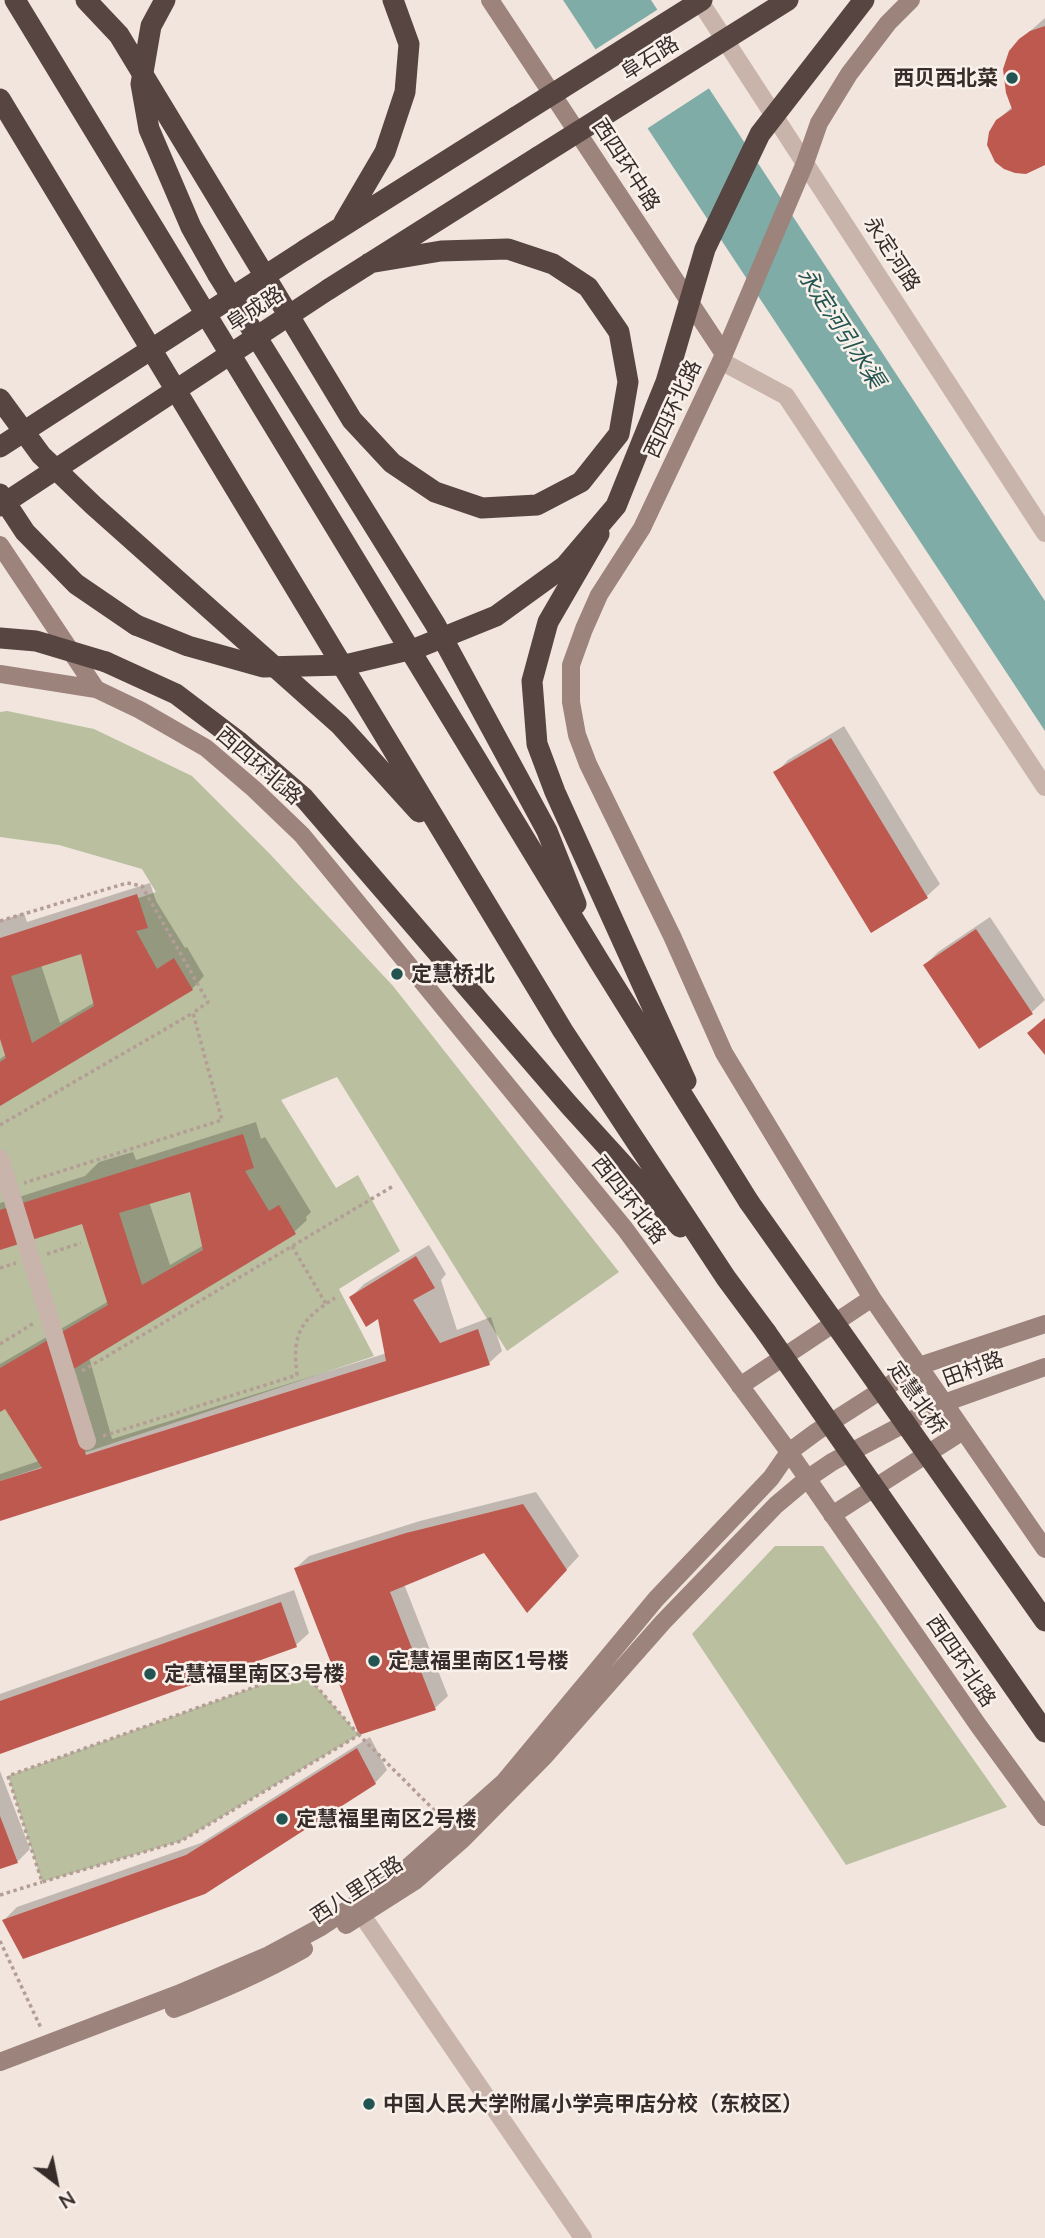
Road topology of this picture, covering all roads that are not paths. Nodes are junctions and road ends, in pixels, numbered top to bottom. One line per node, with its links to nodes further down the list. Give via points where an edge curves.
1 (12, 0): 10 (highway); 30 (highway)
2 (86, 0): 16 (highway, via 119,35 352,420 392,463 435,492 482,508 537,505 581,482 619,434 628,382 619,332 588,287 553,264 508,249 441,251)
3 (165, 0): 30 (highway, bridge, via 151,26 141,84 149,129 191,227 435,624 547,831)
4 (393, 0): 15 (highway, via 409,44 405,92 385,152)
5 (490, 0): 17 (street, 西四环中路)
6 (701, 0): 12 (highway, 阜石路, bridge); 14 (street, 永定河路)
7 (788, 0): 13 (highway, 阜石路, bridge)
8 (863, 0): 22 (highway, bridge, via 760,134 705,249 666,382)
9 (911, 0): 14 (street, via 849,74 819,123)
10 (0, 11)
11 (0, 99): 29 (highway)
12 (516, 117): 15 (highway, 阜成路)
13 (538, 157): 16 (highway, 阜成路)
14 (805, 163): 17 (street, 西四环北路); 23 (street, 永定河路)
15 (341, 227): 19 (highway, 阜成路, bridge)
16 (369, 263): 21 (highway, 阜成路, bridge)
17 (723, 357): 28 (street, via 786,396); 34 (street, 西四环北路, via 642,528 599,595 571,665 570,702 588,764 724,1053)
18 (0, 400): 29 (highway, via 41,455 340,725)
19 (0, 447)
20 (0, 494): 22 (highway, bridge, via 24,532 76,584 136,625 188,646 263,667 345,665 417,648 496,615 565,566)
21 (0, 506)
22 (616, 506): 32 (highway, bridge, via 548,622 533,681 537,744)
23 (1045, 533)
24 (0, 545): 27 (street)
25 (0, 638): 33 (highway, bridge, via 36,640 106,662 176,694 304,798 559,1094)
26 (0, 674): 27 (street)
27 (96, 689): 38 (street, 西四环北路, via 206,748 302,835 625,1229)
28 (1045, 786)
29 (453, 849): 33 (highway, via 564,1031)
30 (599, 961): 32 (highway)
31 (0, 1158): 41 (street)
32 (722, 1159): 46 (highway, 定慧北桥, bridge)
33 (726, 1278): 47 (highway, bridge)
34 (872, 1298): 36 (street, 西四环北路); 38 (street)
35 (1045, 1324): 36 (street, 田村路)
36 (919, 1366): 39 (street, 西四环北路); 42 (street, 田村路)
37 (1045, 1367): 39 (street, 田村路)
38 (740, 1387): 42 (street, 西四环北路)
39 (944, 1403): 40 (street, 西四环北路); 43 (street, 田村路)
40 (963, 1430): 44 (street); 45 (street, 西四环北路)
41 (87, 1441)
42 (789, 1452): 43 (street, 西四环北路); 49 (street, 西八里庄路, via 771,1478 656,1599 504,1782)
43 (807, 1479): 44 (street, 西四环北路); 49 (street, 西八里庄路, via 663,1622 543,1758 463,1839 415,1881)
44 (832, 1515): 48 (street, 西四环北路)
45 (1045, 1549)
46 (1045, 1621)
47 (1045, 1732)
48 (1045, 1817)
49 (358, 1910): 50 (street, 西八里庄路, via 178,1994); 51 (street, 西八里庄路, via 271,1968); 52 (street)
50 (0, 2062)
51 (0, 2074)
52 (583, 2238)

